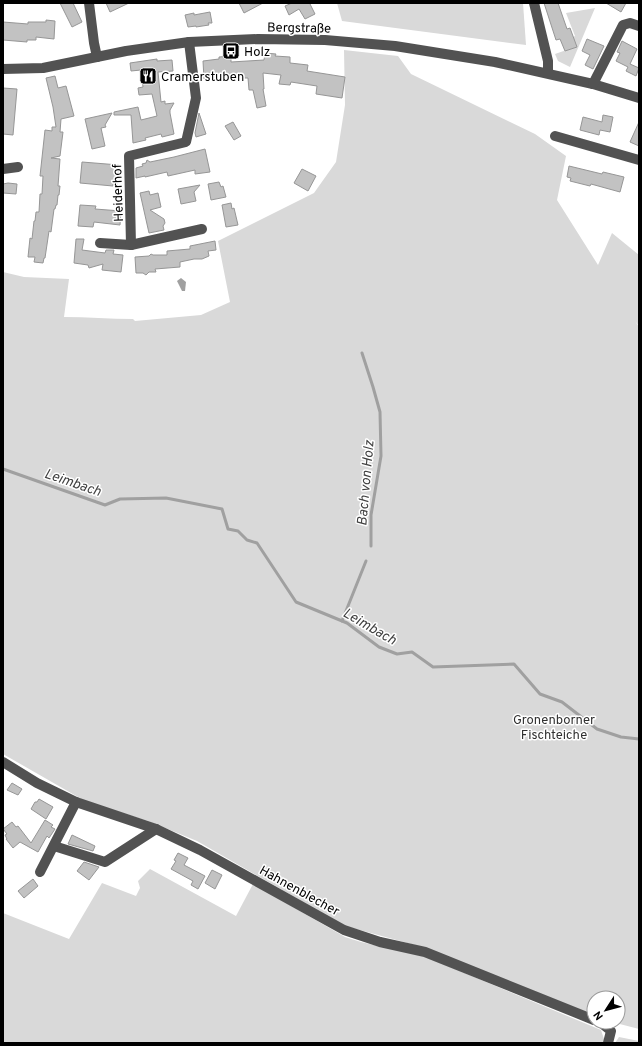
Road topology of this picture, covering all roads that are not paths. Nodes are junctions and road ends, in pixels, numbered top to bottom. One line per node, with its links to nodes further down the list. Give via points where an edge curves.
1 (89, 3): 5 (street)
2 (534, 3): 7 (street, via 548,61)
3 (639, 26): 8 (street, via 630,23 624,25)
4 (190, 42): 5 (street, Bergstraße); 7 (street, Bergstraße, via 258,39 395,46); 16 (street, Heiderhof, via 196,98 186,142 129,156)
5 (97, 57): 6 (street, Bergstraße, via 43,68)
6 (3, 70)
7 (548, 73): 8 (street, Bergstraße)
8 (593, 84): 9 (street, Bergstraße)
9 (639, 98)
10 (555, 136): 11 (street)
11 (639, 160)
12 (18, 167): 13 (street)
13 (3, 169)
14 (202, 229): 16 (street)
15 (100, 243): 16 (street)
16 (131, 245)
17 (3, 762): 18 (street, Hahnenblecher)
18 (76, 802): 19 (street, Hahnenblecher); 20 (street)
19 (156, 829): 20 (street, via 105,862); 22 (street, Hahnenblecher, via 200,850 344,930 380,942 425,952)
20 (54, 846): 21 (street)
21 (40, 872)
22 (586, 1017)
23 (610, 1030): 24 (street)
24 (608, 1043)

